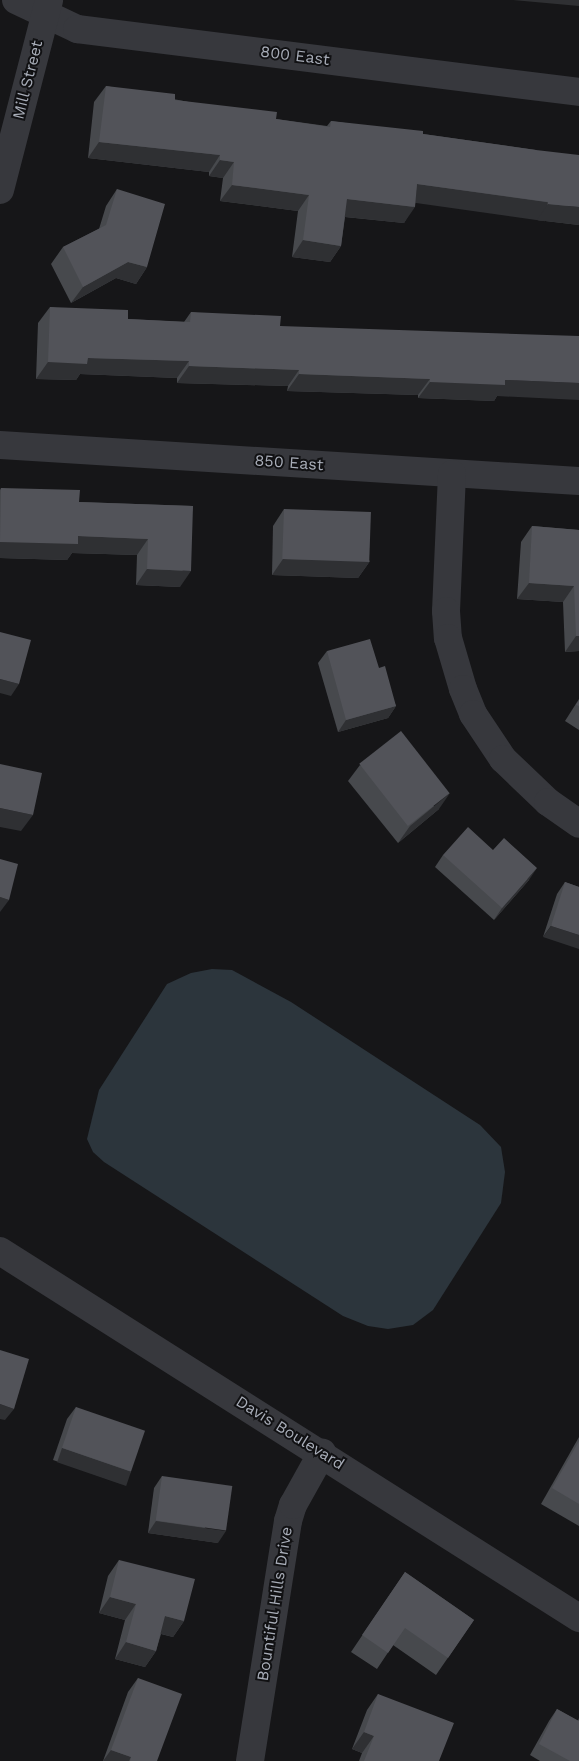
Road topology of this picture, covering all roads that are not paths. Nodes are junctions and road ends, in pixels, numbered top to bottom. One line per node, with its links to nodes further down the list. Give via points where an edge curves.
1 (16, 0): 2 (street, 800 East)
2 (47, 7): 3 (street, 800 East, via 77,29); 4 (street, Mill Street)
3 (579, 92)
4 (0, 190)
5 (0, 445): 6 (street, 850 East)
6 (452, 474): 7 (street, 850 East); 8 (street, via 446,611 448,638 463,690 487,738 503,759 548,802)
7 (579, 481)
8 (579, 824)
9 (0, 1251): 10 (street, Davis Boulevard)
10 (322, 1453): 11 (street, Davis Boulevard); 12 (street, Bountiful Hills Drive, via 293,1505 288,1521)
11 (579, 1618)
12 (250, 1761)

